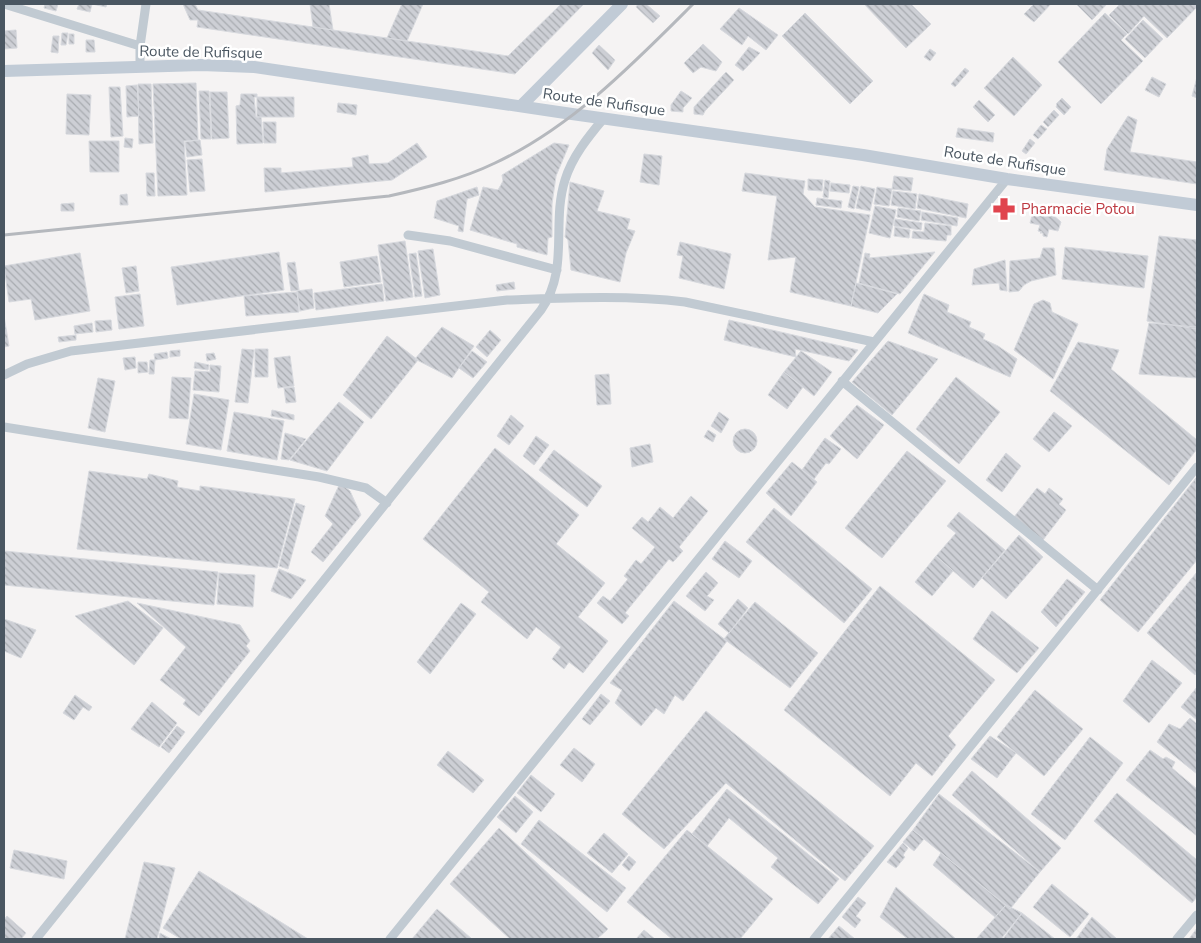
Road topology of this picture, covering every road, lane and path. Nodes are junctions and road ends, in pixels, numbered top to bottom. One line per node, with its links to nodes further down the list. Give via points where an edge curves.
1 (4, 4): 4 (street)
2 (146, 4): 4 (street)
3 (622, 4): 7 (main road)
4 (140, 46): 5 (street)
5 (140, 66): 6 (main road, Route de Rufisque); 7 (main road, Route de Rufisque, via 254,67)
6 (4, 70)
7 (521, 106): 8 (main road, Route de Rufisque)
8 (604, 118): 9 (main road, Route de Rufisque); 12 (street, via 578,152 565,180 560,205)
9 (1008, 179): 10 (main road, Route de Rufisque); 14 (street)
10 (1197, 205)
11 (408, 235): 12 (street, via 450,241)
12 (557, 270): 13 (street)
13 (549, 298): 14 (street, via 655,298 685,302); 15 (street, via 507,300 71,351 27,364); 19 (street)
14 (874, 342): 16 (street)
15 (4, 376)
16 (842, 381): 20 (street); 23 (street)
17 (4, 427): 19 (street, via 319,477 366,488)
18 (1197, 467): 20 (street)
19 (387, 503): 22 (street)
20 (1098, 590): 24 (street)
21 (1197, 915): 25 (street)
22 (36, 939)
23 (390, 939)
24 (814, 939)
25 (1177, 939)

